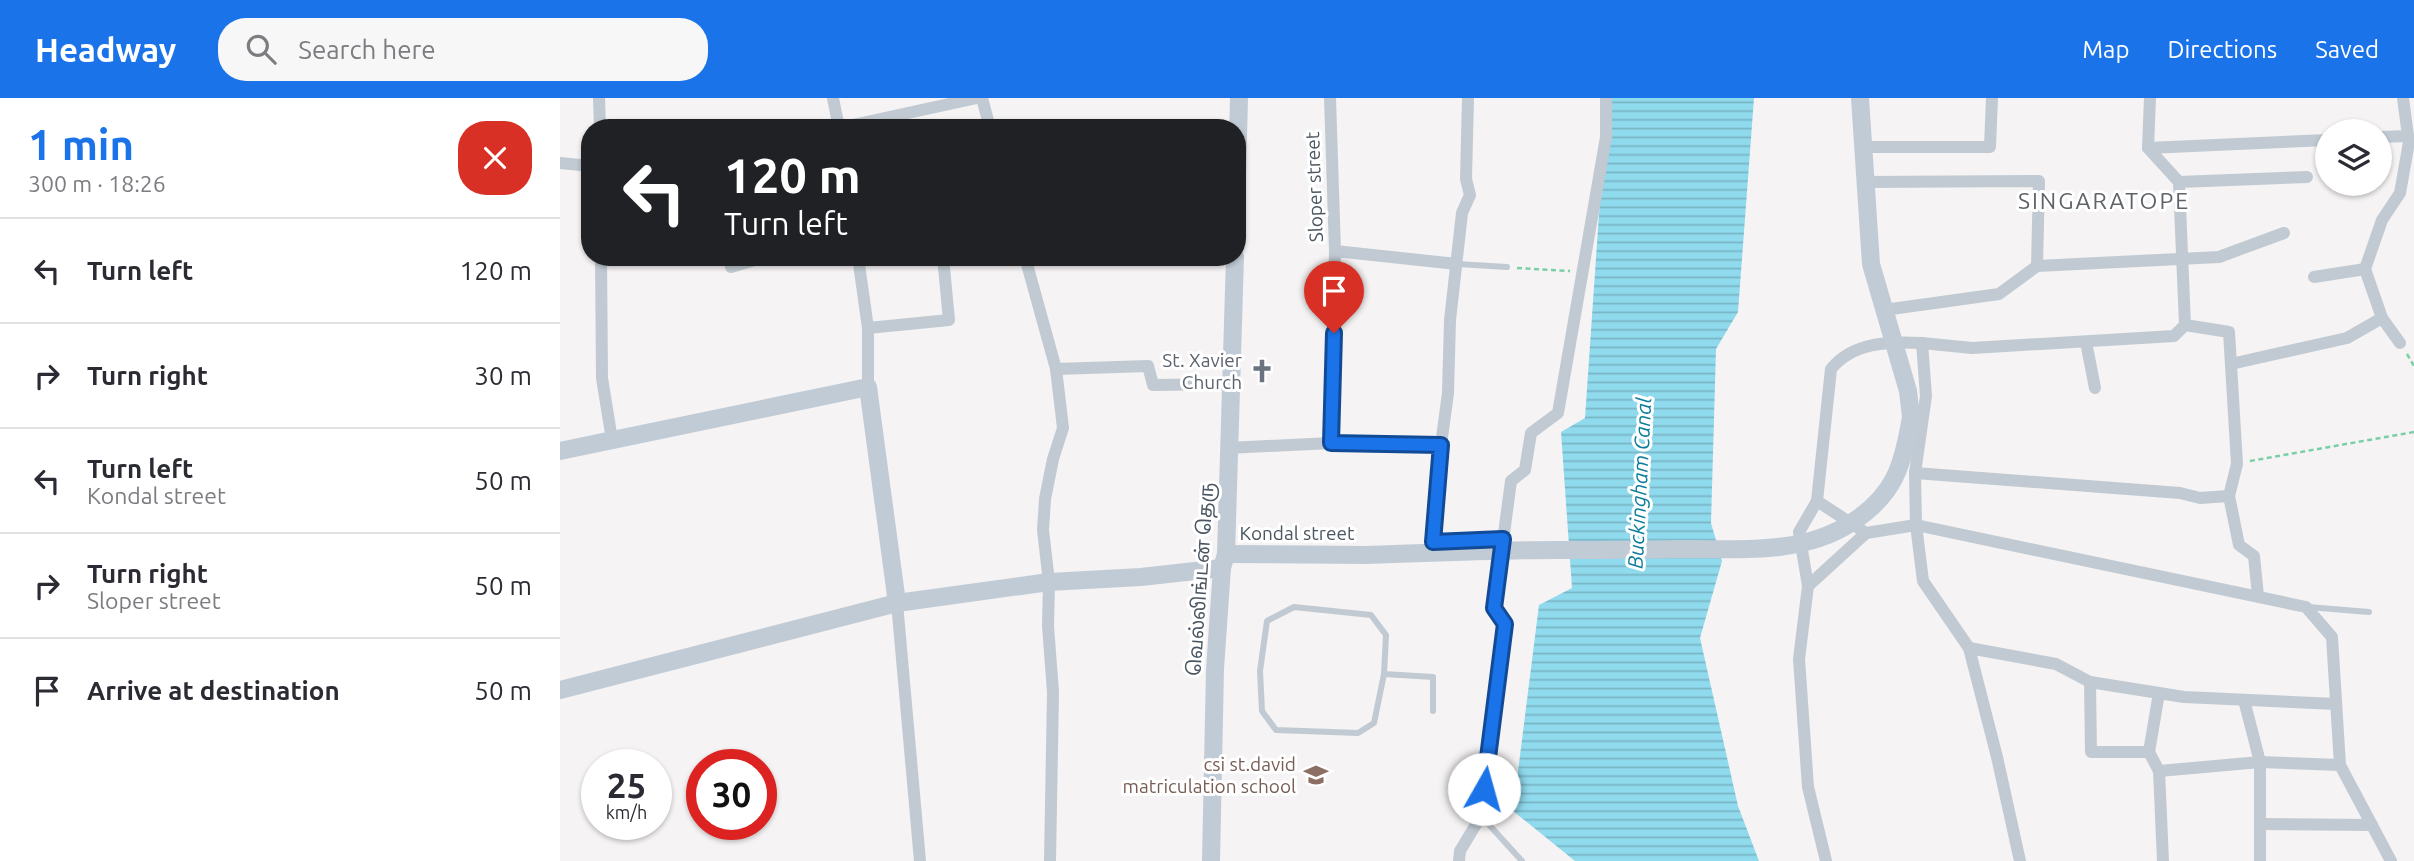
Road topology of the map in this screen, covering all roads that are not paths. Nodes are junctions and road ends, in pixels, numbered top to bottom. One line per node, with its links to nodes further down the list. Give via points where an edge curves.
1 (599, 98): 13 (street)
2 (833, 98): 14 (street)
3 (979, 98): 12 (street); 16 (street)
4 (1239, 98): 17 (main road)
5 (1330, 98): 29 (street, Sloper street)
6 (1468, 98): 31 (street, via 1466,179 1471,195 1462,212)
7 (1606, 98): 66 (street, via 1606,137 1558,413 1531,433 1525,470 1511,481)
8 (1860, 98): 21 (main road, Kondal street)
9 (1992, 98): 21 (street, via 1990,147)
10 (2150, 98): 22 (street)
11 (2403, 98): 19 (street)
12 (933, 103): 15 (street)
13 (600, 119)
14 (837, 119)
15 (873, 119)
16 (987, 119)
17 (1238, 119)
18 (2392, 138): 19 (street)
19 (2410, 140): 41 (street, via 2400,193 2382,220)
20 (2315, 141): 22 (street)
21 (1865, 147): 26 (main road, Kondal street)
22 (2148, 148): 27 (street)
23 (560, 163): 24 (street)
24 (581, 165)
25 (2307, 177): 27 (street)
26 (1866, 182): 38 (street, via 2039,181); 43 (main road, Kondal street, via 1871,264)
27 (2179, 182): 30 (street)
28 (2284, 233): 30 (street, via 2219,257)
29 (1335, 251): 31 (street); 57 (street, Sloper street)
30 (2181, 261): 38 (street); 45 (street)
31 (1457, 264): 40 (lane); 58 (street)
32 (601, 266): 56 (street, via 602,378)
33 (734, 266): 39 (street)
34 (859, 266): 46 (street)
35 (944, 266): 46 (street, via 949,320)
36 (1027, 266): 52 (street)
37 (1235, 266): 53 (main road, வெல்லிங்டன் தெரு)
38 (2037, 266): 43 (street, via 1999,294)
39 (731, 267)
40 (1507, 267)
41 (2365, 269): 42 (street); 44 (street)
42 (2314, 277)
43 (1884, 310): 47 (main road, Kondal street)
44 (2382, 318): 50 (street); 51 (street, via 2347,338)
45 (2185, 325): 48 (street, via 2174,336); 51 (street, via 2229,332)
46 (868, 328): 54 (street)
47 (1893, 341): 49 (street); 63 (street, via 1841,358 1831,369); 67 (main road, Kondal street, bridge, via 1908,391 1905,454 1893,482 1874,507 1827,536 1787,547 1749,549)
48 (2086, 342): 49 (street, via 1972,348); 55 (street)
49 (1922, 343): 61 (street, via 1926,396)
50 (2400, 343)
51 (2231, 364): 62 (street, via 2237,464)
52 (1056, 369): 53 (street, via 1148,366 1153,385); 68 (street, via 1063,428 1045,499)
53 (1231, 384): 59 (main road, வெல்லிங்டன் தெரு)
54 (868, 387): 56 (main road); 71 (main road)
55 (2095, 388)
56 (612, 440): 60 (main road)
57 (1331, 443): 58 (street); 59 (street)
58 (1441, 445): 66 (lane, via 1433,542)
59 (1228, 448): 67 (main road, வெல்லிங்டன் தெரு)
60 (560, 451)
61 (1915, 473): 62 (street, via 2200,498); 64 (street)
62 (2229, 496): 70 (street, via 2239,545 2254,556)
63 (1817, 501): 65 (street); 69 (street, via 1799,532)
64 (1916, 525): 65 (street); 70 (street); 74 (street, via 1923,581)
65 (1866, 533): 69 (street)
66 (1503, 539): 86 (street, via 1494,608 1505,624)
67 (1224, 561): 68 (main road, Kondal street, via 1141,576); 91 (main road, வெல்லிங்டன் தெரு, via 1215,669)
68 (1049, 582): 71 (main road, Kondal street); 90 (street, via 1053,692)
69 (1808, 586): 94 (street, via 1799,659 1808,787)
70 (2258, 596): 72 (street)
71 (897, 603): 77 (main road, Kondal street); 89 (street)
72 (2306, 607): 73 (lane); 80 (street, via 2332,637)
73 (2369, 611)
74 (1969, 648): 76 (street, via 2056,664); 95 (street)
75 (1384, 674): 75 (lane, via 1386,635 1371,615 1294,607 1267,621 1260,671 1262,711 1276,730 1358,733 1374,723); 81 (lane, via 1433,677)
76 (2090, 682): 78 (street); 82 (street, via 2091,752)
77 (560, 690)
78 (2158, 693): 79 (street); 82 (street)
79 (2244, 701): 80 (street); 83 (street)
80 (2336, 704): 84 (street)
81 (1433, 712)
82 (2149, 752): 85 (street)
83 (2260, 762): 84 (street); 85 (street); 87 (street)
84 (2340, 765): 88 (street)
85 (2159, 771): 96 (street)
86 (1481, 817): 92 (street, via 1460,851); 93 (lane)
87 (2262, 824): 88 (street); 97 (street)
88 (2372, 825): 98 (street)
89 (920, 861)
90 (1050, 861)
91 (1211, 861)
92 (1459, 861)
93 (1522, 861)
94 (1826, 861)
95 (2020, 861)
96 (2163, 861)
97 (2260, 861)
98 (2391, 861)

